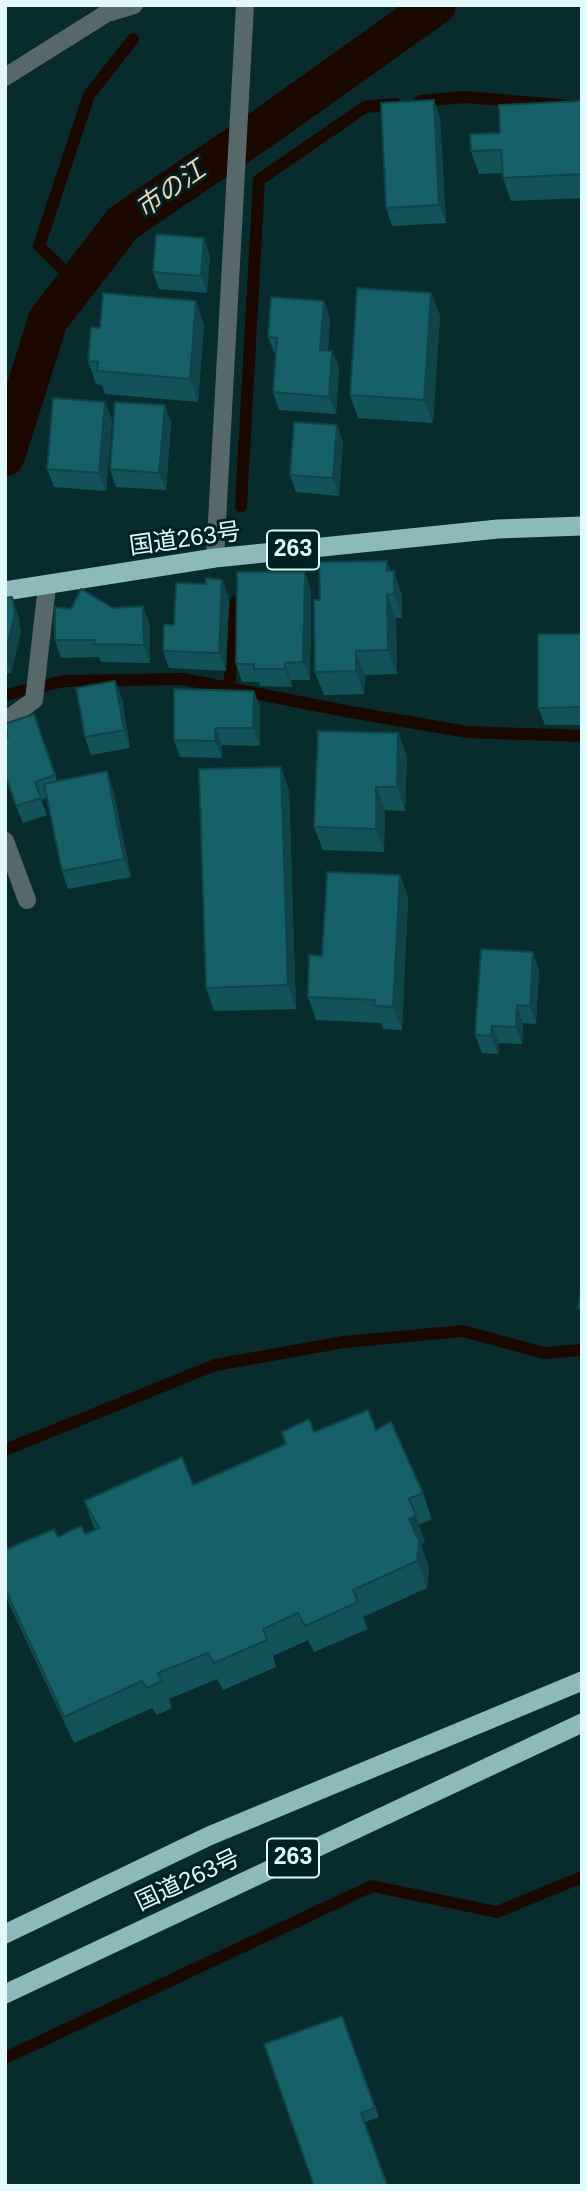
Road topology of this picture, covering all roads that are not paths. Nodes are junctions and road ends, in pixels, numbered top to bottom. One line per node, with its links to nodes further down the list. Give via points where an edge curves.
1 (134, 5): 3 (street, via 107,13)
2 (245, 5): 5 (street)
3 (5, 77)
4 (582, 526): 5 (highway, 国道263号 / 263, via 498,529)
5 (215, 558): 6 (highway, 国道263号 / 263)
6 (47, 586): 7 (highway, 国道263号 / 263); 8 (street, via 34,700)
7 (5, 591)
8 (5, 721)
9 (5, 841): 10 (street)
10 (27, 900)
11 (582, 1681): 13 (highway, 国道263号 / 263, via 209,1836)
12 (582, 1723): 14 (highway, 国道263号 / 263)
13 (5, 1934)
14 (5, 1994)

